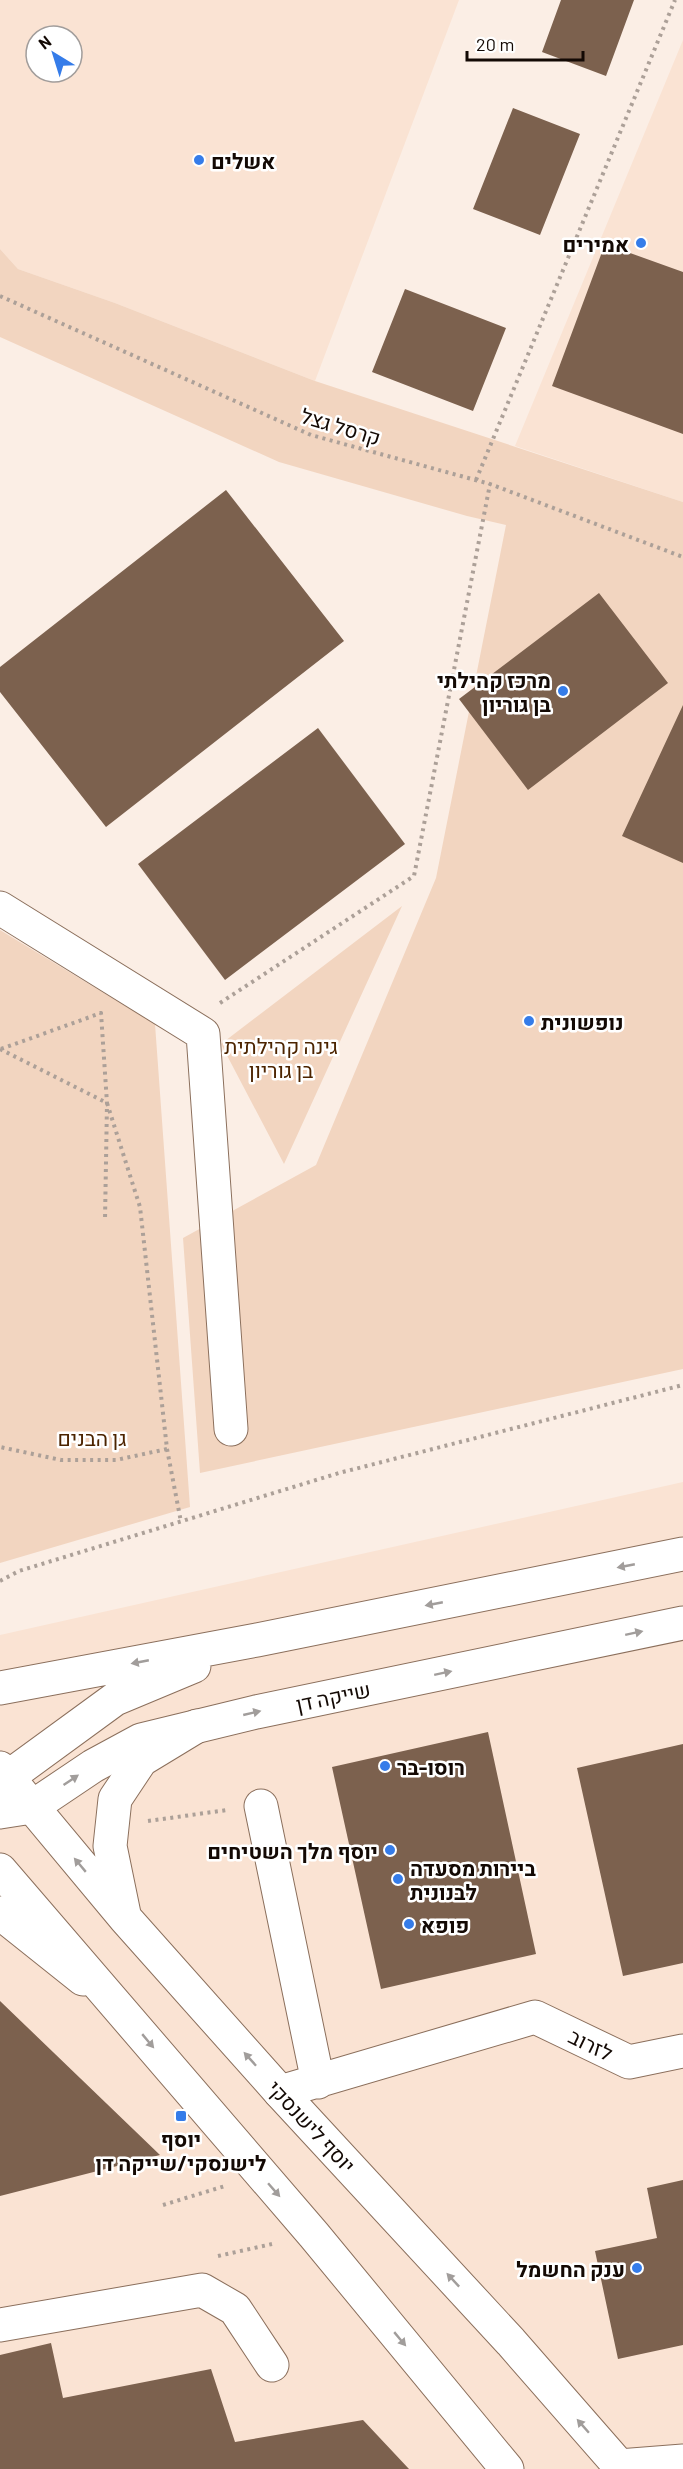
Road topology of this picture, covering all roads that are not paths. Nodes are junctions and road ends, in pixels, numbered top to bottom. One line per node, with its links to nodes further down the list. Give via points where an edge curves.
1 (0, 908): 2 (main road, via 203,1034)
2 (231, 1430)
3 (683, 1554): 5 (main road, one-way to 5)
4 (683, 1623): 7 (main road, שייקה דן, one-way to 4)
5 (257, 1640): 6 (main road, one-way to 6); 8 (main road, via 116,1699)
6 (0, 1688)
7 (197, 1726): 10 (main road, שייקה דן, one-way to 7, via 141,1740); 14 (main road, via 141,1760 115,1799 110,1846)
8 (3, 1776): 10 (main road, יוסף לישנסקי)
9 (261, 1806): 17 (main road)
10 (32, 1807): 11 (main road, שייקה דן); 14 (main road, יוסף לישנסקי, one-way to 10)
11 (0, 1812)
12 (0, 1870): 15 (main road)
13 (0, 1913): 15 (main road)
14 (125, 1918): 18 (main road, יוסף לישנסקי, one-way to 14)
15 (122, 2010): 23 (main road, one-way to 23)
16 (683, 2051): 17 (main road, לזרוב, via 629,2062 535,2017)
17 (318, 2082): 18 (main road)
18 (280, 2092): 22 (main road, יוסף לישנסקי, one-way to 18)
19 (0, 2325): 20 (main road, via 202,2290 235,2309)
20 (272, 2365)
21 (683, 2461): 22 (main road)
22 (621, 2467)
23 (507, 2469)

